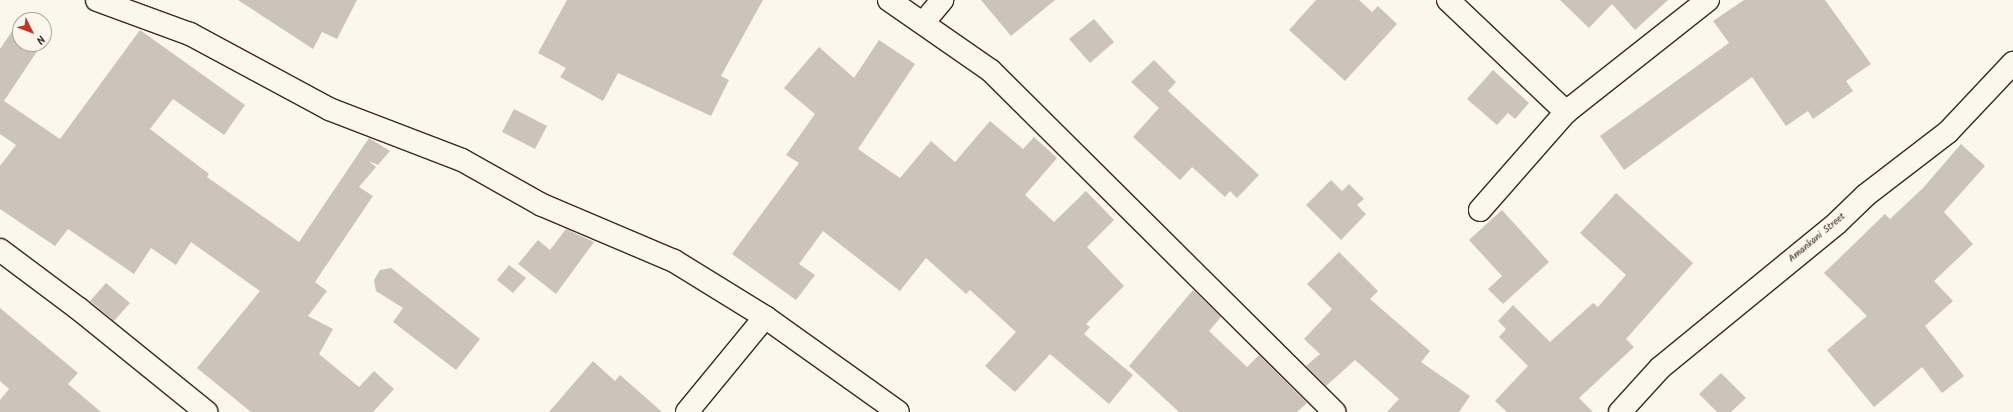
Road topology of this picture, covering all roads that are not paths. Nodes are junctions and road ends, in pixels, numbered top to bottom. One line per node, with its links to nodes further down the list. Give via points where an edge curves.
1 (97, 0): 11 (street, via 190,34 329,109 462,160 542,205 674,261)
2 (889, 0): 6 (street)
3 (942, 0): 6 (street)
4 (1448, 0): 8 (street)
5 (1708, 0): 8 (street)
6 (923, 23): 15 (street, via 991,71)
7 (2013, 63): 16 (street, Amankani Street, via 1948,132 1866,195 1837,223 1660,368)
8 (1566, 112): 9 (street)
9 (1480, 210)
10 (0, 250): 12 (street, via 79,308)
11 (765, 317): 13 (street); 14 (street)
12 (206, 412)
13 (687, 412)
14 (898, 412)
15 (1334, 412)
16 (1620, 412)

